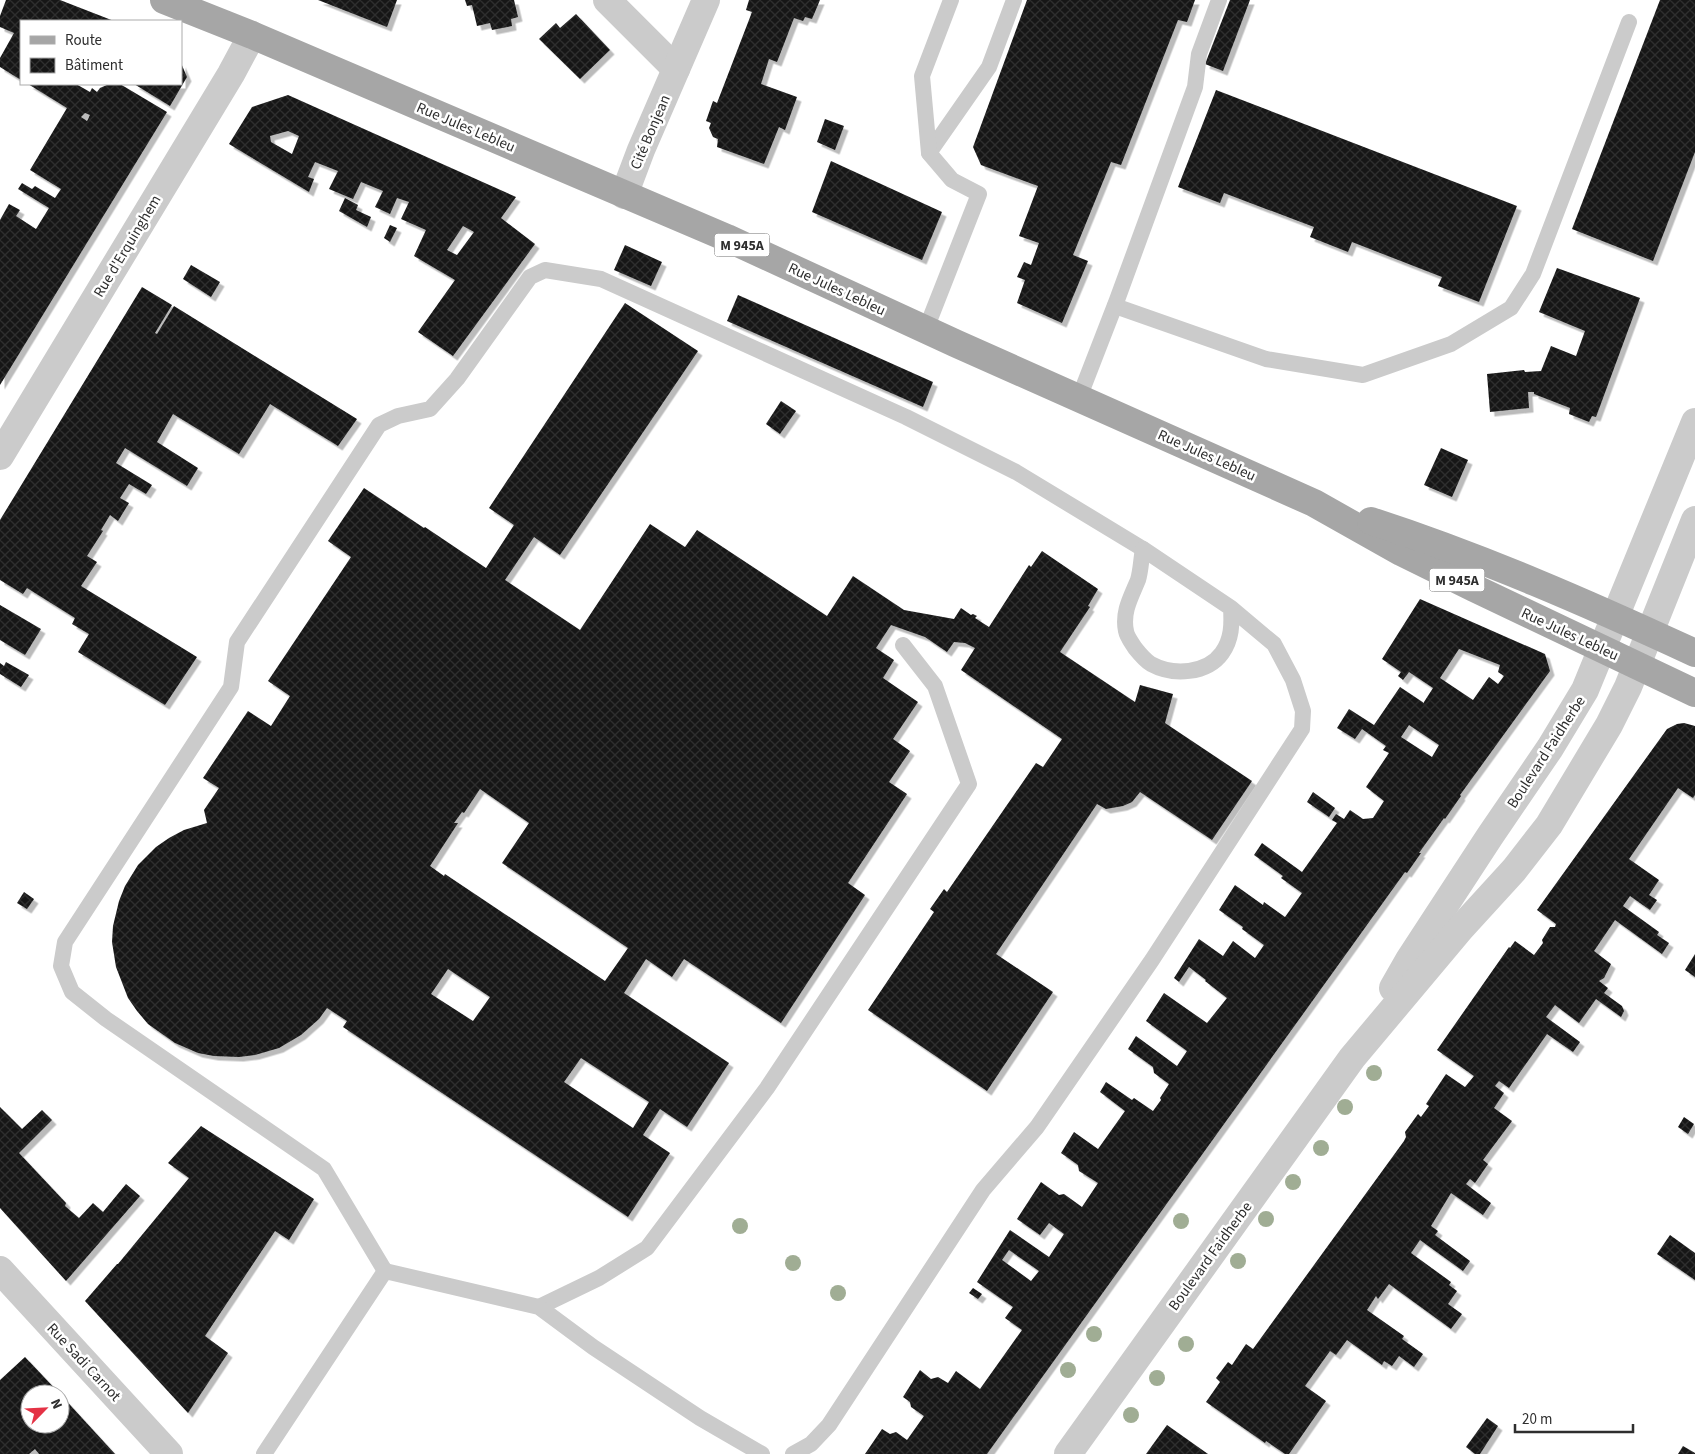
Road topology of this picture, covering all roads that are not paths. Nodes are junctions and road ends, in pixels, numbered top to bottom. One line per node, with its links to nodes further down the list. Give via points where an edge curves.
1 (164, 0): 8 (main road, Rue Jules Lebleu / M 945A)
2 (607, 0): 9 (street)
3 (706, 0): 9 (street, Cité Bonjean)
4 (951, 0): 10 (lane, via 922,76)
5 (1014, 0): 10 (lane, via 989,67)
6 (1219, 0): 12 (lane, via 1199,54 1195,87)
7 (1629, 22): 12 (lane, via 1533,274 1511,308 1451,344 1363,374 1266,359)
8 (252, 35): 11 (main road, Rue Jules Lebleu / M 945A); 16 (street, Rue d'Erquinghem)
9 (676, 69): 11 (street, Cité Bonjean)
10 (929, 153): 13 (lane, via 952,180 979,194)
11 (624, 195): 13 (main road, Rue Jules Lebleu / M 945A)
12 (1115, 306): 14 (lane)
13 (926, 329): 14 (main road, Rue Jules Lebleu / M 945A)
14 (1079, 398): 17 (main road, Rue Jules Lebleu / M 945A)
15 (1695, 422): 21 (street, Boulevard Faidherbe)
16 (0, 456)
17 (1314, 503): 21 (main road, Rue Jules Lebleu / M 945A, via 1458,550); 24 (main road, Rue Jules Lebleu / M 945A, via 1401,552)
18 (1695, 520): 22 (street, Boulevard Faidherbe)
19 (1143, 549): 20 (lane); 20 (lane, via 1138,578 1124,617 1126,633 1150,664 1179,672 1210,663 1222,654 1229,640 1232,628); 30 (lane, via 1016,472 906,417 601,279 545,270 530,277 430,410 398,416 379,425 237,642 231,687 65,942 61,966 72,992 324,1169)
20 (1230, 608): 35 (lane, via 1274,644 1294,680 1303,711 1302,729 1146,968 1037,1127 983,1190 829,1425 811,1444)
21 (1616, 618): 22 (main road, Rue Jules Lebleu / M 945A); 24 (street, Boulevard Faidherbe)
22 (1649, 633): 25 (main road, Rue Jules Lebleu / M 945A); 26 (street, Boulevard Faidherbe)
23 (903, 645): 31 (lane, via 935,686 969,784 767,1088 648,1248 599,1278)
24 (1602, 650): 26 (main road, Rue Jules Lebleu / M 945A); 28 (street, Boulevard Faidherbe, via 1575,709 1409,960)
25 (1695, 654)
26 (1636, 665): 27 (main road, Rue Jules Lebleu / M 945A); 28 (street, Boulevard Faidherbe, via 1609,725 1549,825)
27 (1695, 693)
28 (1352, 1058): 36 (street, Boulevard Faidherbe)
29 (0, 1270): 32 (street, Rue Sadi Carnot)
30 (385, 1271): 31 (lane); 33 (lane)
31 (539, 1307): 34 (lane, via 700,1418)
32 (169, 1454)
33 (264, 1454)
34 (762, 1454)
35 (794, 1454)
36 (1068, 1454)

